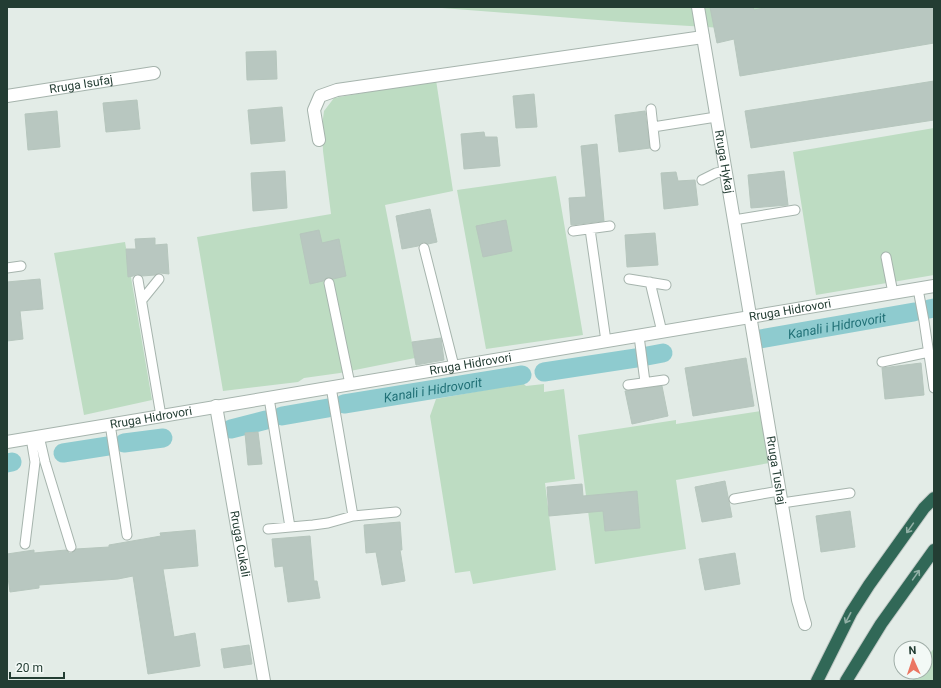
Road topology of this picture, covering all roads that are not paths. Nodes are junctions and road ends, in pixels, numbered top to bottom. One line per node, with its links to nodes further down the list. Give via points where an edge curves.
1 (698, 7): 2 (street, Rruga Hykaj)
2 (703, 37): 6 (street, Rruga Hykaj); 8 (street, via 337,90 320,96 314,110)
3 (154, 73): 4 (street, Rruga Isufaj)
4 (7, 96)
5 (651, 109): 7 (lane)
6 (716, 117): 7 (lane); 10 (street, Rruga Hykaj)
7 (653, 127): 9 (lane)
8 (318, 140)
9 (655, 146)
10 (726, 171): 11 (lane); 13 (street, Rruga Hykaj)
11 (702, 180)
12 (796, 210): 13 (lane)
13 (734, 220): 31 (street, Rruga Hykaj)
14 (610, 226): 15 (lane)
15 (590, 229): 16 (lane); 34 (lane)
16 (573, 231)
17 (424, 248): 37 (lane)
18 (886, 258): 29 (lane)
19 (21, 266): 20 (lane)
20 (7, 268)
21 (159, 279): 30 (lane)
22 (629, 279): 24 (lane)
23 (138, 280): 30 (lane)
24 (650, 282): 26 (lane); 32 (lane)
25 (329, 283): 40 (lane)
26 (666, 285)
27 (934, 286): 28 (street, Rruga Hidrovori)
28 (918, 289): 29 (street, Rruga Hidrovori); 35 (lane)
29 (893, 293): 31 (street, Rruga Hidrovori)
30 (142, 300): 46 (lane)
31 (750, 317): 32 (street, Rruga Hidrovori); 50 (street, Rruga Tushaj)
32 (662, 332): 33 (street, Rruga Hidrovori)
33 (638, 336): 34 (street, Rruga Hidrovori); 39 (lane)
34 (606, 341): 37 (street, Rruga Hidrovori)
35 (929, 352): 36 (lane); 43 (lane)
36 (882, 362)
37 (454, 366): 40 (street, Rruga Hidrovori)
38 (664, 380): 39 (lane)
39 (645, 382): 41 (lane)
40 (350, 384): 42 (street, Rruga Hidrovori)
41 (628, 385)
42 (331, 387): 44 (street, Rruga Hidrovori); 56 (lane)
43 (934, 388)
44 (269, 398): 45 (street, Rruga Hidrovori); 57 (lane)
45 (216, 406): 46 (street, Rruga Hidrovori); 64 (street, Rruga Cukali)
46 (161, 416): 47 (street, Rruga Hidrovori)
47 (110, 424): 48 (street, Rruga Hidrovori); 59 (lane)
48 (35, 437): 49 (street, Rruga Hidrovori); 60 (lane, via 35,462); 61 (lane)
49 (7, 442)
50 (779, 491): 53 (lane); 54 (street, Rruga Tushaj)
51 (850, 493): 54 (lane)
52 (934, 498): 65 (highway, one-way to 65, via 924,508 854,607)
53 (734, 500)
54 (782, 503): 63 (street, Rruga Tushaj, via 798,600)
55 (396, 512): 56 (lane)
56 (353, 516): 57 (lane, via 328,523)
57 (290, 527): 58 (lane)
58 (268, 529)
59 (127, 535)
60 (24, 544)
61 (71, 547)
62 (934, 550): 66 (highway, one-way to 62, via 881,624)
63 (805, 624)
64 (264, 681)
65 (817, 681)
66 (846, 681)

